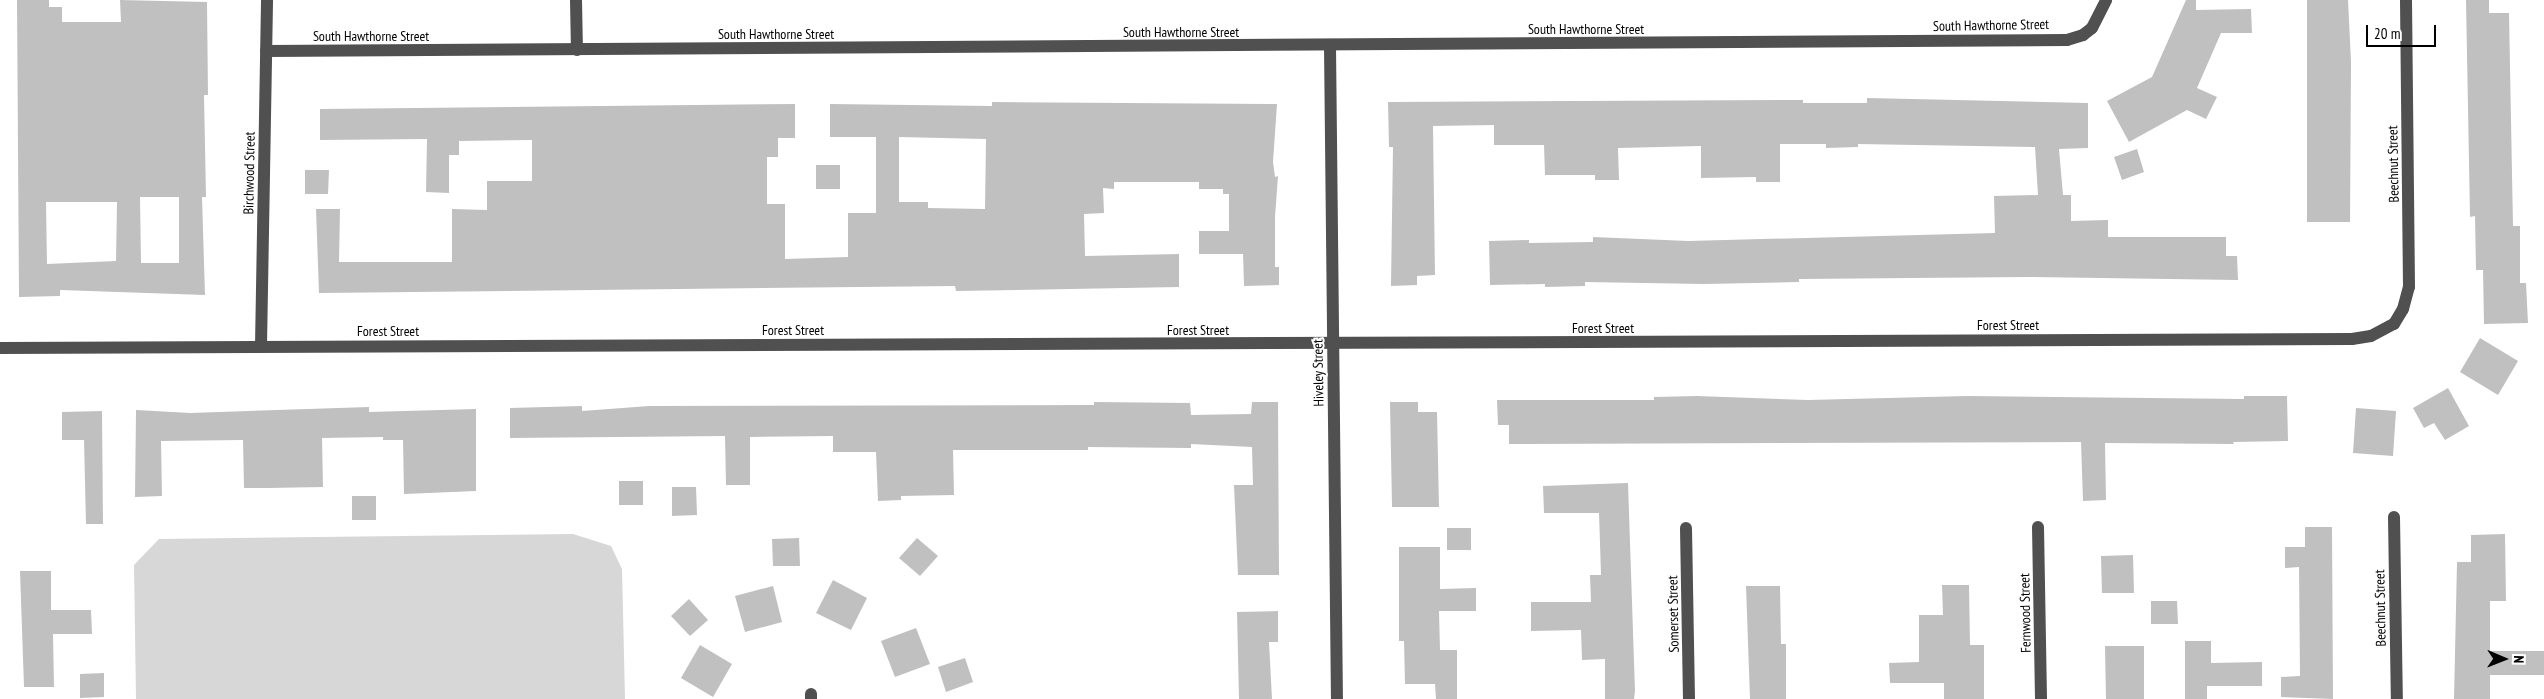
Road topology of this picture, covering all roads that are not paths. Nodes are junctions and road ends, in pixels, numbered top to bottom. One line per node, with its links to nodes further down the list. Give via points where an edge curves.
1 (267, 0): 7 (street, Birchwood Street)
2 (576, 0): 6 (street)
3 (2106, 0): 5 (street, South Hawthorne Street, via 2092,28 2083,36 2067,40)
4 (2406, 0): 8 (street, Beechnut Street, via 2409,288 2403,309)
5 (1330, 46): 6 (street, South Hawthorne Street); 9 (street, Hiveley Street)
6 (577, 50): 7 (street, South Hawthorne Street)
7 (266, 52): 10 (street, Birchwood Street)
8 (2394, 324): 9 (street, Forest Street, via 2371,336 2352,339)
9 (1333, 345): 10 (street, Forest Street); 15 (street, Hiveley Street)
10 (261, 346): 11 (street, Forest Street)
11 (0, 348)
12 (2394, 517): 18 (street, Beechnut Street)
13 (2038, 527): 17 (street, Fernwood Street)
14 (1686, 528): 16 (street, Somerset Street)
15 (1337, 699)
16 (1689, 699)
17 (2041, 699)
18 (2397, 699)

